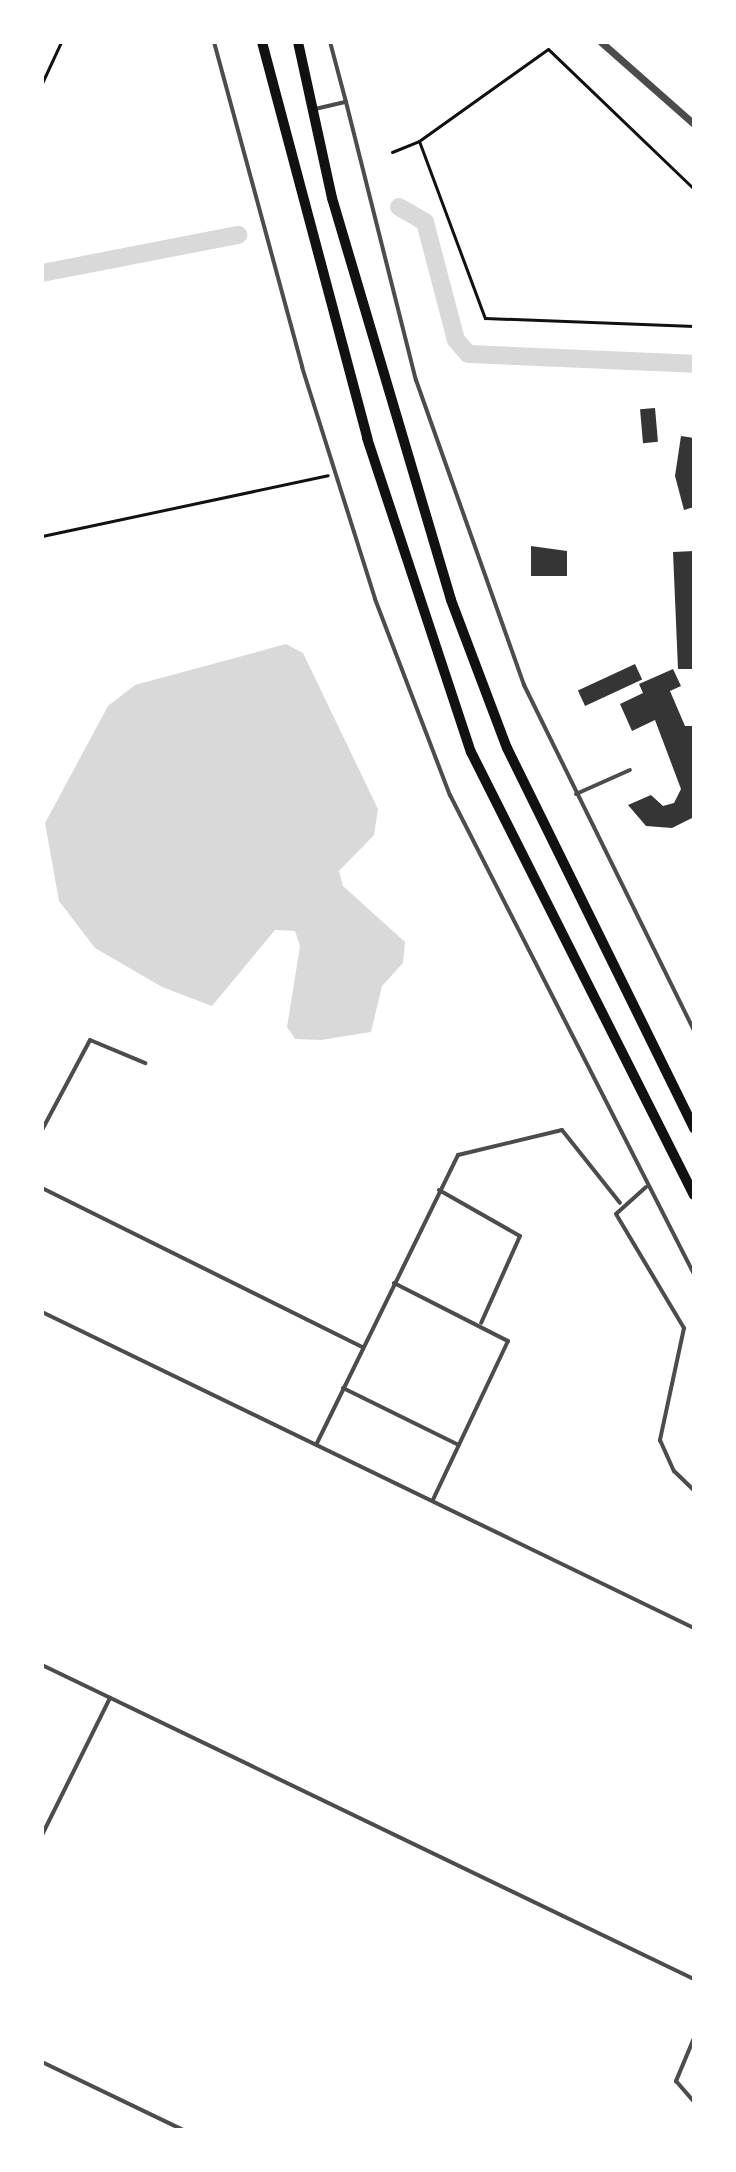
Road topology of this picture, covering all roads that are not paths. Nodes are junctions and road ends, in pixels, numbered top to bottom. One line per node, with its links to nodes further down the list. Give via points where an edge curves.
1 (214, 42): 15 (lane, via 335,474 450,795)
2 (262, 42): 18 (main road, via 367,438 471,752)
3 (298, 42): 7 (main road)
4 (330, 42): 6 (lane)
5 (601, 42): 8 (street)
6 (346, 102): 7 (lane); 10 (lane, via 416,380 524,685)
7 (312, 109): 13 (main road, via 443,571 501,734)
8 (694, 124)
9 (630, 770): 10 (lane)
10 (576, 794): 11 (lane)
11 (694, 1030)
12 (145, 1063): 14 (lane, via 90,1040)
13 (694, 1128)
14 (42, 1130)
15 (646, 1187): 19 (lane); 20 (lane)
16 (42, 1188): 24 (lane)
17 (439, 1190): 19 (lane, via 465,1151 554,1129 579,1145); 21 (lane); 23 (lane, via 520,1236)
18 (694, 1195)
19 (620, 1203): 28 (lane, via 616,1214 684,1328 660,1440 674,1471)
20 (694, 1274)
21 (394, 1283): 23 (lane); 24 (lane)
22 (42, 1312): 26 (lane)
23 (481, 1324): 27 (lane, via 504,1334 508,1351)
24 (363, 1347): 25 (lane)
25 (343, 1388): 26 (lane); 27 (lane)
26 (317, 1443): 29 (lane)
27 (460, 1446): 29 (lane)
28 (694, 1490)
29 (433, 1500): 30 (lane)
30 (694, 1628)
31 (42, 1665): 32 (lane)
32 (110, 1698): 33 (lane); 34 (lane)
33 (42, 1835)
34 (694, 1979)
35 (694, 2038): 37 (lane, via 676,2081)
36 (42, 2062): 38 (lane)
37 (694, 2102)
38 (183, 2130)

